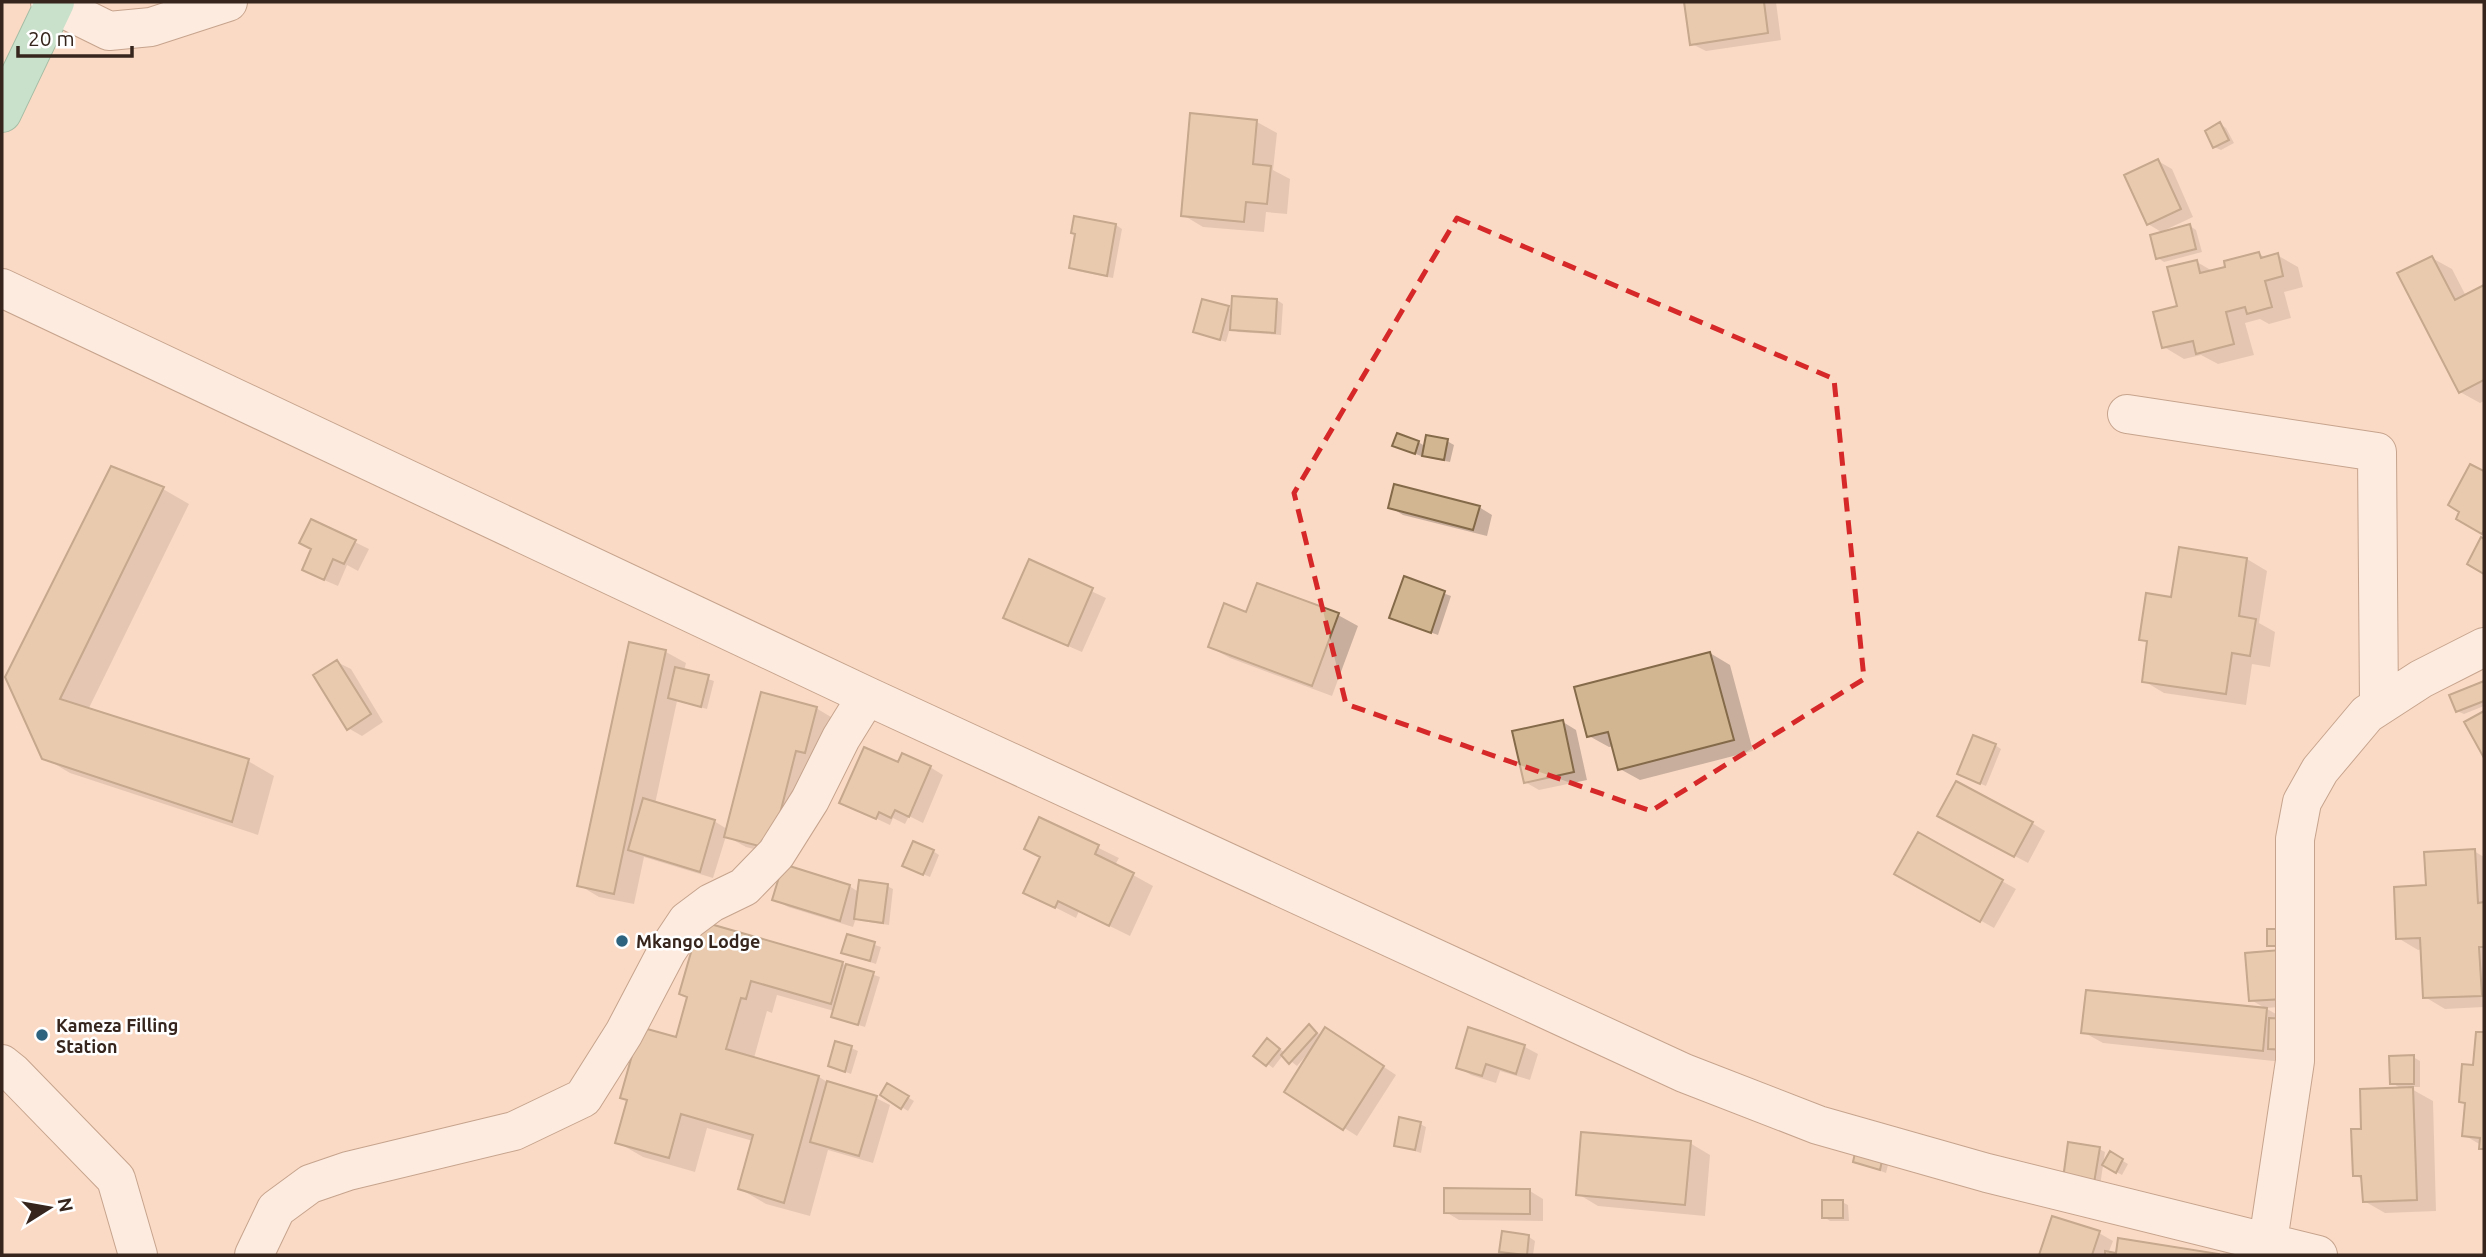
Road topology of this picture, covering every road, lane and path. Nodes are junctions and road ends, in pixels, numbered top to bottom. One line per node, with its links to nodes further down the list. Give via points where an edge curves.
1 (228, 2): 2 (street, via 151,27 109,31)
2 (53, 3): 3 (main road)
3 (2, 113)
4 (2, 288): 7 (street)
5 (2127, 414): 8 (street, via 2377,452)
6 (2484, 647): 8 (street)
7 (867, 696): 10 (street, via 1684,1073 1806,1121); 12 (street, via 776,854 744,887 687,921 583,1098 514,1131 310,1184 276,1209)
8 (2379, 706): 10 (street, via 2320,770 2302,802 2295,839 2295,1060)
9 (2, 1064): 11 (street, via 116,1179)
10 (2267, 1248): 13 (street)
11 (138, 1255)
12 (254, 1255)
13 (2318, 1255)

